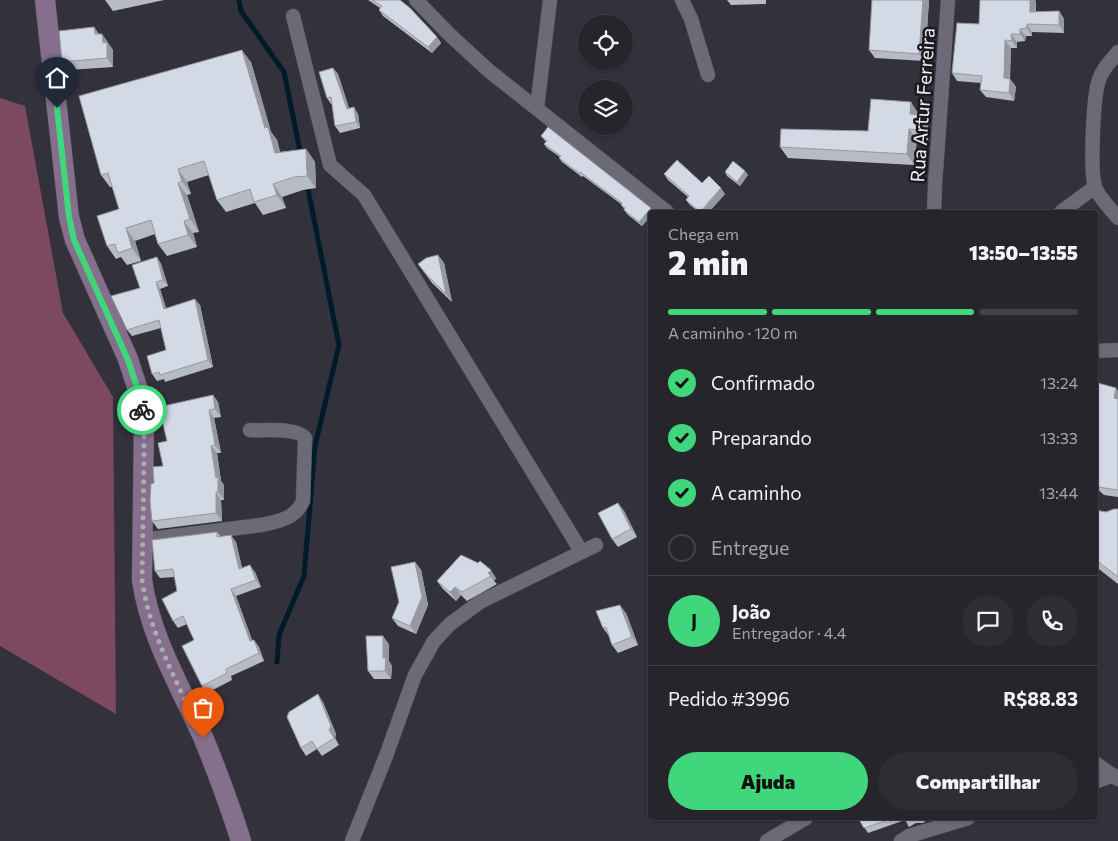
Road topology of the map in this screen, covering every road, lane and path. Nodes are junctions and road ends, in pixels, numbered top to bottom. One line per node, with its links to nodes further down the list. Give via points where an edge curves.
1 (45, 0): 18 (main road, via 74,240 128,360 139,393 144,422)
2 (550, 0): 9 (street)
3 (682, 0): 8 (street)
4 (948, 0): 12 (street, Rua Artur Ferreira)
5 (416, 1): 9 (street, via 488,70)
6 (293, 16): 20 (street, via 330,165 364,195)
7 (1118, 52): 10 (street, via 1106,66 1094,96)
8 (708, 75)
9 (537, 108): 11 (street)
10 (1095, 187): 13 (street); 14 (street)
11 (664, 210)
12 (934, 210)
13 (1064, 210)
14 (1118, 218)
15 (1098, 350): 16 (street)
16 (1118, 350)
17 (250, 430): 18 (street, via 294,431 305,438 300,509 280,522)
18 (142, 540): 26 (main road, via 142,580 150,618 203,738)
19 (596, 545): 20 (street)
20 (581, 551): 27 (street, via 480,602 450,624 434,641 415,675)
21 (1098, 765): 22 (street)
22 (1115, 777): 23 (street)
23 (1098, 781)
24 (803, 820): 28 (street)
25 (961, 820): 29 (street)
26 (241, 841)
27 (352, 841)
28 (767, 841)
29 (901, 841)

